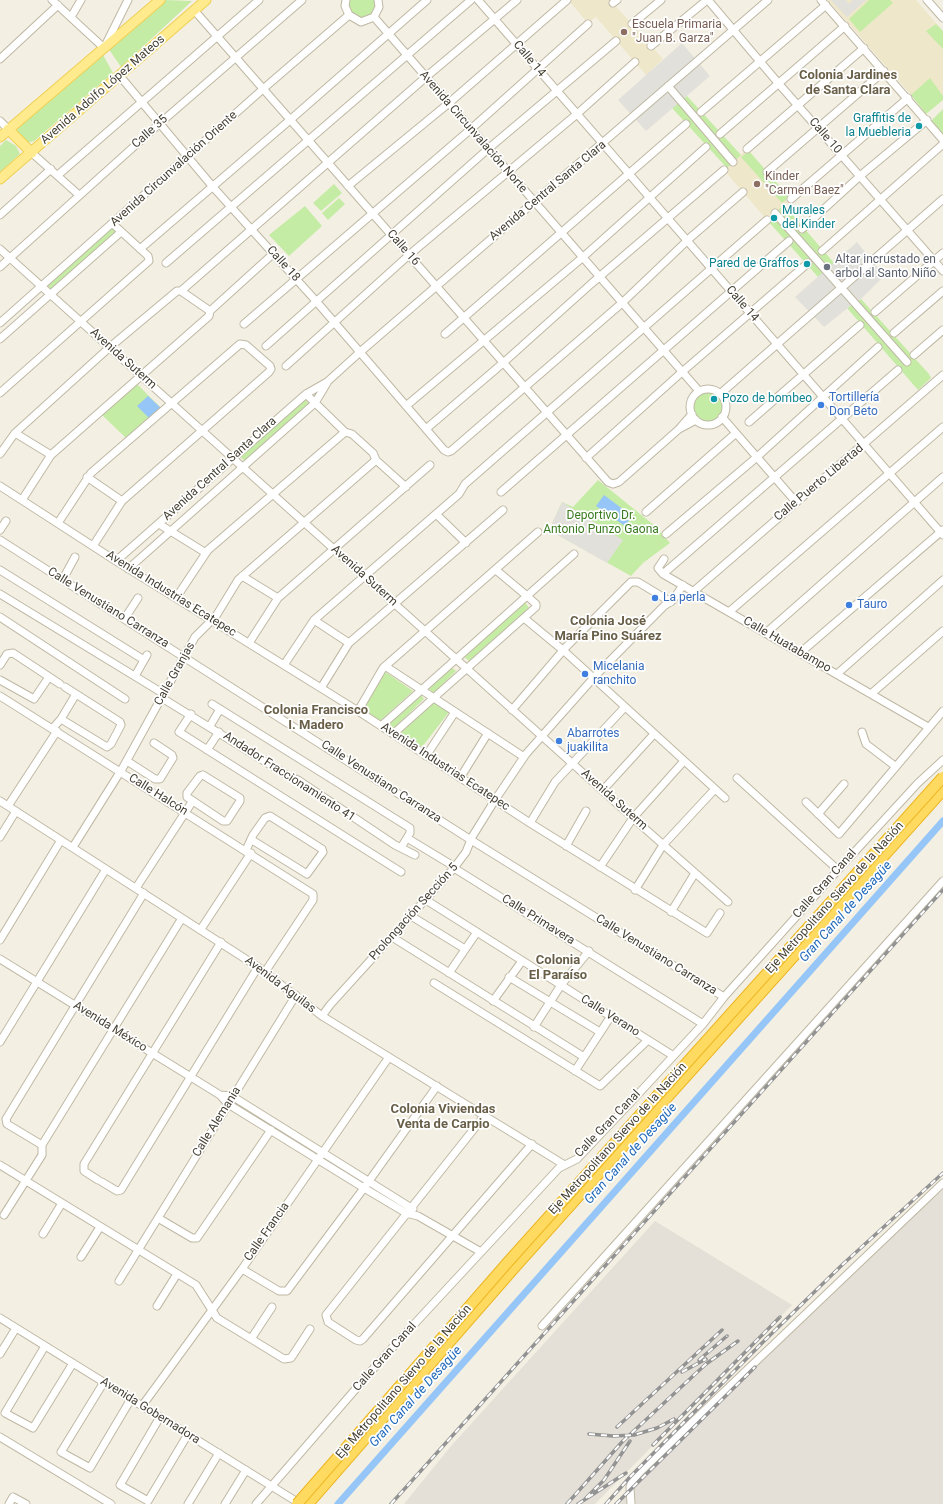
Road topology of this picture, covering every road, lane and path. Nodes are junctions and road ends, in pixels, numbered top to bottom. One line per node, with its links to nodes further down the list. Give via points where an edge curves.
1 (81, 0): 22 (street)
2 (128, 0): 35 (street)
3 (160, 0): 35 (main road)
4 (206, 0): 20 (main road, Avenida Adolfo López Mateos)
5 (259, 0): 31 (street)
6 (302, 0): 38 (street, Calle 35)
7 (346, 0): 21 (street, via 345,6)
8 (378, 0): 23 (street, via 379,7)
9 (427, 0): 30 (street)
10 (471, 0): 37 (street)
11 (478, 0): 24 (street, Calle 14)
12 (517, 0): 24 (street)
13 (567, 0): 33 (street)
14 (660, 0): 27 (street)
15 (708, 0): 29 (street, Calle 10); 34 (street)
16 (768, 0): 29 (street, Avenida Central Santa Clara)
17 (927, 0): 25 (street)
18 (55, 2): 22 (street); 39 (street)
19 (823, 3): 28 (street); 41 (street)
20 (194, 10): 31 (street, Calle 16); 44 (main road, Avenida Adolfo López Mateos)
21 (349, 15): 23 (street, via 361,22); 48 (street, Avenida Circunvalación Oriente)
22 (71, 17): 35 (street)
23 (374, 17): 30 (street, Avenida Circunvalación Norte)
24 (494, 18): 33 (street, Calle 14); 45 (street)
25 (943, 18)
26 (588, 24): 42 (street)
27 (632, 24)
28 (845, 26): 36 (street); 46 (street)
29 (734, 30): 41 (street, Calle 10); 47 (street, Avenida Central Santa Clara)
30 (388, 34): 37 (street, Avenida Circunvalación Norte); 56 (street)
31 (218, 37): 38 (street, Calle 16); 51 (street)
32 (616, 41): 49 (street)
33 (517, 44): 42 (street, Calle 14); 52 (street)
34 (651, 46)
35 (104, 48): 61 (main road)
36 (864, 48): 43 (street); 53 (street)
37 (406, 55): 45 (street, Avenida Circunvalación Norte); 67 (street)
38 (236, 58): 48 (street, Calle 16); 59 (street, Calle 35)
39 (0, 59)
40 (635, 62): 55 (street)
41 (761, 62): 46 (street, Calle 10); 54 (street)
42 (538, 69): 49 (street, Calle 14); 62 (street)
43 (884, 71): 50 (street); 63 (street)
44 (119, 75): 51 (street, Calle 18); 73 (main road, Avenida Adolfo López Mateos)
45 (426, 77): 52 (street, Avenida Circunvalación Norte); 77 (street)
46 (779, 84): 53 (street, Calle 10); 64 (street)
47 (668, 86): 69 (street, Avenida Central Santa Clara); 76 (street)
48 (263, 89): 56 (street, Calle 16); 75 (street, Avenida Circunvalación Oriente)
49 (557, 92): 55 (street, Calle 14); 71 (street)
50 (908, 98): 57 (street); 74 (street)
51 (141, 103): 59 (street, Calle 18); 82 (street)
52 (448, 103): 62 (street, Avenida Circunvalación Norte); 86 (street)
53 (798, 105): 63 (street, Calle 10); 72 (street)
54 (701, 112)
55 (577, 114): 69 (street, Calle 14); 80 (street)
56 (290, 120): 67 (street, Calle 16); 87 (street)
57 (927, 120): 66 (street); 84 (street)
58 (0, 121): 61 (street)
59 (159, 124): 75 (street, Calle 18); 89 (street, Calle 35)
60 (686, 124): 83 (street)
61 (8, 129): 65 (main road); 73 (main road)
62 (471, 129): 71 (street, Avenida Circunvalación Norte); 97 (street)
63 (818, 129): 74 (street, Calle 10); 81 (street)
64 (720, 134)
65 (0, 137)
66 (943, 140)
67 (309, 142): 77 (street, Calle 16); 95 (street)
68 (943, 144): 92 (street)
69 (602, 145): 83 (street, Calle 14); 94 (street, Avenida Central Santa Clara)
70 (706, 147): 90 (street)
71 (488, 149): 80 (street, Avenida Circunvalación Norte); 106 (street)
72 (747, 149)
73 (32, 153): 78 (street); 85 (main road, Avenida Adolfo López Mateos)
74 (842, 155): 84 (street, Calle 10); 91 (street)
75 (187, 158): 87 (street, Calle 18); 101 (street, Avenida Circunvalación Oriente)
76 (733, 162)
77 (328, 163): 86 (street, Calle 16); 102 (street)
78 (51, 169): 82 (street); 98 (street)
79 (724, 170): 99 (street)
80 (508, 172): 94 (street, Avenida Circunvalación Norte); 115 (street)
81 (767, 172)
82 (58, 175): 89 (street)
83 (629, 175): 90 (street, Calle 14); 107 (street)
84 (860, 176): 92 (street, Calle 10); 103 (street)
85 (0, 179)
86 (348, 186): 97 (street, Calle 16)
87 (213, 187): 95 (street, Calle 18); 111 (street)
88 (743, 192): 108 (street)
89 (80, 195): 116 (street, Calle 35)
90 (649, 197): 99 (street, Calle 14); 117 (street)
91 (791, 198)
92 (880, 199): 104 (street, Calle 10); 112 (street)
93 (943, 199): 104 (street)
94 (534, 202): 107 (street, Avenida Circunvalación Norte); 127 (street, Avenida Central Santa Clara)
95 (232, 208): 102 (street, Calle 18); 120 (street)
96 (775, 213): 128 (street)
97 (373, 214): 106 (street, Calle 16); 125 (street)
98 (0, 215)
99 (668, 219): 108 (street, Calle 14); 124 (street)
100 (766, 220): 122 (street)
101 (113, 224): 105 (street); 126 (street, Avenida Circunvalación Oriente)
102 (251, 229): 113 (street, Calle 18); 129 (street)
103 (802, 229)
104 (907, 230): 118 (street, Calle 10); 128 (street)
105 (121, 232): 111 (street); 132 (street, Avenida Circunvalación Oriente)
106 (391, 234): 115 (street, Calle 16); 133 (street)
107 (561, 234): 117 (street, Avenida Circunvalación Norte); 138 (street)
108 (688, 241): 122 (street, Calle 14); 134 (street)
109 (789, 241): 130 (street)
110 (0, 249): 116 (street, Avenida Suterm)
111 (140, 249): 139 (street, via 149,260 148,263)
112 (822, 251)
113 (274, 253): 125 (street, Calle 18); 135 (street)
114 (943, 253): 118 (street)
115 (409, 255): 127 (street, Calle 16); 140 (street)
116 (10, 258): 121 (street, Calle 35); 126 (street, Avenida Suterm)
117 (582, 258): 124 (street, Avenida Circunvalación Norte); 149 (street)
118 (934, 261): 123 (street, Calle 10); 136 (street)
119 (808, 263): 137 (street)
120 (166, 264)
121 (0, 267)
122 (711, 269): 130 (street, Calle 14); 144 (street)
123 (943, 271)
124 (598, 277): 134 (street, Avenida Circunvalación Norte); 158 (street)
125 (295, 278): 133 (street, Calle 18); 142 (street)
126 (42, 286): 132 (street, Avenida Suterm); 141 (street, Avenida Circunvalación Oriente)
127 (436, 286): 138 (street, Calle 16); 155 (street, Avenida Central Santa Clara)
128 (842, 287): 150 (street); 157 (street)
129 (181, 290): 135 (street); 153 (street)
130 (731, 291): 137 (street, Calle 14); 154 (street)
131 (943, 291): 146 (street)
132 (51, 294): 139 (street, Avenida Suterm); 148 (street, Avenida Circunvalación Oriente)
133 (316, 301): 140 (street, Calle 18); 151 (street)
134 (622, 303): 144 (street, Avenida Circunvalación Norte); 166 (street)
135 (210, 311): 164 (street, via 209,316)
136 (875, 312)
137 (750, 313): 150 (street, Calle 14); 161 (street)
138 (464, 318): 147 (street); 149 (street, Calle 16)
139 (82, 322): 153 (street, Avenida Suterm); 168 (street)
140 (335, 322): 155 (street, Calle 18); 159 (street)
141 (0, 323)
142 (244, 324)
143 (860, 325): 162 (street)
144 (644, 328): 154 (street, Avenida Circunvalación Norte); 175 (street)
145 (943, 330): 156 (street)
146 (894, 333)
147 (446, 334)
148 (0, 339)
149 (484, 340): 158 (street, Calle 16); 174 (street)
150 (777, 344): 162 (street, Calle 14); 170 (street)
151 (266, 346)
152 (878, 347): 171 (street)
153 (110, 348): 164 (street, Avenida Suterm); 184 (street)
154 (663, 350): 161 (street, Avenida Circunvalación Norte); 186 (street)
155 (359, 353): 165 (street, Avenida Central Santa Clara); 174 (street, Calle 18)
156 (914, 355)
157 (907, 362)
158 (503, 363): 166 (street, Calle 16); 181 (street)
159 (286, 366)
160 (898, 370): 178 (street)
161 (682, 372): 167 (street, Avenida Circunvalación Norte); 192 (street)
162 (804, 374): 171 (street, Calle 14); 179 (street)
163 (943, 375): 187 (street, Calle Puerto Libertad)
164 (142, 376): 173 (street, Avenida Suterm); 189 (street)
165 (328, 382): 169 (street, Avenida Central Santa Clara); 172 (street, Avenida Central Santa Clara)
166 (524, 387): 175 (street, Calle 16); 181 (street, Calle 18, via 451,451 444,450)
167 (699, 391): 170 (street, via 709,389); 176 (street, via 691,402)
168 (0, 393)
169 (306, 394): 172 (street); 191 (street, Avenida Central Santa Clara)
170 (720, 394): 177 (street, via 726,405)
171 (823, 397): 178 (street, Calle 14); 190 (street)
172 (315, 403): 183 (street); 195 (street, Avenida Central Santa Clara)
173 (173, 404): 182 (street, Avenida Suterm); 182 (street, via 240,344 246,345 270,366 270,370); 197 (street)
174 (406, 406): 181 (street, Calle 18)
175 (547, 413): 186 (street, Calle 16); 210 (street, via 465,484 459,494)
176 (694, 417): 177 (street, via 700,423 712,424); 192 (street, Calle 16, via 614,484 603,478)
177 (722, 417): 185 (street)
178 (842, 418): 187 (street, Calle 14); 199 (street)
179 (749, 422)
180 (943, 427): 196 (street)
181 (426, 429)
182 (202, 431): 191 (street, Avenida Suterm); 205 (street)
183 (345, 432): 193 (street, via 352,434 373,453); 203 (street)
184 (14, 433): 188 (street); 189 (street)
185 (736, 433): 190 (street); 209 (street)
186 (566, 435): 192 (street, Calle 16); 202 (street)
187 (865, 444): 196 (street, Calle 14); 206 (street, Calle Puerto Libertad)
188 (0, 454)
189 (51, 455): 204 (street)
190 (757, 457): 199 (street); 219 (street)
191 (232, 458): 195 (street, Avenida Suterm); 214 (street, Avenida Central Santa Clara)
192 (586, 458)
193 (376, 460): 201 (street); 212 (street, Calle Granjas)
194 (430, 465): 201 (street)
195 (243, 468): 203 (street, Avenida Suterm); 216 (street, Avenida Central Santa Clara)
196 (890, 473): 207 (street, Calle 14); 246 (street)
197 (87, 477): 205 (street); 213 (street)
198 (943, 477): 207 (street)
199 (776, 478): 206 (street); 232 (street)
200 (0, 486): 204 (street, Avenida Industrias Ecatepec)
201 (406, 487): 223 (street)
202 (501, 492)
203 (274, 495): 212 (street, Avenida Suterm); 224 (street)
204 (22, 500): 213 (street, Avenida Industrias Ecatepec)
205 (122, 501): 222 (street)
206 (796, 502): 238 (street, Calle Puerto Libertad)
207 (914, 502): 218 (street, Calle 14); 254 (street)
208 (503, 510): 221 (street)
209 (646, 512)
210 (436, 514): 221 (street); 234 (street)
211 (6, 521): 215 (street)
212 (304, 522): 223 (street, Avenida Suterm); 233 (street, Calle Granjas)
213 (58, 523): 222 (street, Avenida Industrias Ecatepec)
214 (159, 524): 216 (street); 228 (street, Avenida Central Santa Clara)
215 (0, 530)
216 (171, 531): 224 (street); 229 (street, Avenida Central Santa Clara)
217 (538, 532): 231 (street)
218 (942, 532): 258 (street)
219 (666, 534)
220 (0, 540): 235 (street, Calle Venustiano Carranza)
221 (466, 543): 245 (street)
222 (92, 546): 228 (street, Avenida Industrias Ecatepec)
223 (334, 549): 234 (street, Avenida Suterm); 243 (street)
224 (206, 553): 242 (street)
225 (574, 554): 240 (street)
226 (75, 557): 235 (street)
227 (664, 559): 232 (street, via 658,568)
228 (116, 561): 229 (street, Avenida Industrias Ecatepec)
229 (128, 568): 242 (street, Avenida Industrias Ecatepec)
230 (0, 570): 266 (street, via 146,658)
231 (496, 570): 240 (street); 252 (street)
232 (663, 574): 237 (street, Calle Huatabampo)
233 (242, 576): 243 (street); 251 (street, Calle Granjas)
234 (364, 576): 245 (street, Avenida Suterm); 250 (street)
235 (63, 579): 248 (street, Calle Venustiano Carranza)
236 (943, 580): 265 (street)
237 (683, 585): 238 (street, Calle Huatabampo); 244 (street, Prolongación Sección 5)
238 (694, 591): 246 (street, Calle Huatabampo)
239 (0, 594): 266 (street, Andador Fraccionamiento 41)
240 (527, 596): 249 (street, via 536,606); 260 (street)
241 (138, 598): 248 (street)
242 (176, 598): 251 (street, Avenida Industrias Ecatepec)
243 (278, 598): 255 (street)
244 (671, 602): 257 (street, via 635,581 631,582); 268 (street, Prolongación Sección 5, via 664,606)
245 (395, 604): 252 (street, Avenida Suterm); 256 (street)
246 (729, 612): 254 (street, Calle Huatabampo)
247 (0, 617): 277 (street)
248 (125, 618): 259 (street, Calle Venustiano Carranza)
249 (524, 618): 257 (street); 264 (street)
250 (314, 620): 256 (street); 262 (street)
251 (212, 621): 255 (street, Avenida Industrias Ecatepec); 259 (street, Calle Granjas, via 195,637)
252 (425, 631): 260 (street, Avenida Suterm); 263 (street)
253 (943, 631): 273 (street)
254 (766, 633): 258 (street, Calle Huatabampo)
255 (249, 643): 262 (street, Avenida Industrias Ecatepec)
256 (348, 644): 270 (street)
257 (564, 651): 268 (street); 281 (street)
258 (800, 653): 265 (street, Calle Huatabampo)
259 (185, 657): 275 (street, Calle Granjas); 330 (street, Calle Venustiano Carranza)
260 (455, 659): 264 (street, Avenida Suterm); 271 (street)
261 (0, 665): 267 (street, via 8,653 13,653)
262 (284, 665): 270 (street, Avenida Industrias Ecatepec)
263 (385, 666): 271 (street); 283 (street)
264 (466, 668): 276 (street); 281 (street, Avenida Suterm)
265 (837, 674): 273 (street, Calle Huatabampo)
266 (135, 676): 275 (street, Andador Fraccionamiento 41)
267 (49, 678): 269 (street, via 34,699); 272 (street)
268 (594, 678): 279 (street); 296 (street, Prolongación Sección 5)
269 (0, 680)
270 (321, 688): 283 (street, Avenida Industrias Ecatepec)
271 (422, 690): 276 (street); 288 (street)
272 (76, 694): 286 (street); 286 (street, via 120,722 121,726 111,744 105,746)
273 (871, 694): 289 (street, Calle Huatabampo)
274 (0, 696): 290 (street, Calle Halcón)
275 (163, 696): 285 (street, Andador Fraccionamiento 41); 302 (street, Calle Granjas)
276 (434, 697): 284 (street); 294 (street)
277 (125, 698)
278 (212, 704): 280 (street)
279 (624, 708): 295 (street); 304 (street)
280 (220, 709): 287 (street); 327 (street, via 410,828)
281 (512, 710): 296 (street, Avenida Suterm)
282 (943, 710): 289 (street)
283 (358, 711): 288 (street, Avenida Industrias Ecatepec)
284 (455, 712): 293 (street); 299 (street)
285 (191, 714): 287 (street, Andador Fraccionamiento 41); 298 (street, via 180,732)
286 (61, 719): 290 (street)
287 (210, 726): 291 (street, Andador Fraccionamiento 41)
288 (381, 726): 294 (street, Avenida Industrias Ecatepec)
289 (928, 727): 305 (street)
290 (54, 730): 306 (street, Calle Halcón); 319 (street)
291 (219, 732): 298 (street); 332 (street, Andador Fraccionamiento 41, via 395,844)
292 (862, 732): 305 (street, via 866,744)
293 (488, 733): 300 (street); 308 (street)
294 (393, 734): 299 (street, Avenida Industrias Ecatepec)
295 (654, 734): 303 (street); 312 (street)
296 (542, 736): 300 (street, Prolongación Sección 5); 304 (street, Avenida Suterm)
297 (154, 743): 302 (street, via 173,758 160,779 155,779)
298 (207, 750): 341 (street)
299 (426, 756): 308 (street, Avenida Industrias Ecatepec)
300 (524, 757): 315 (street, Prolongación Sección 5)
301 (943, 760): 340 (street, Calle Gran Canal, via 918,783)
302 (127, 761): 306 (street, Calle Granjas)
303 (684, 761): 311 (street); 324 (street)
304 (572, 763): 312 (street, Avenida Suterm); 325 (street, via 555,782)
305 (895, 766): 323 (street, via 839,834)
306 (120, 771): 322 (street, Calle Halcón); 334 (street, Calle Granjas)
307 (943, 777): 439 (highway, Eje Metropolitano Siervo de la Nación, bridge, via 508,1262)
308 (460, 778): 315 (street, Avenida Industrias Ecatepec)
309 (737, 778): 340 (street)
310 (844, 784): 323 (street)
311 (715, 789): 314 (street); 331 (street)
312 (603, 790): 324 (street, Avenida Suterm)
313 (943, 790): 446 (highway, Eje Metropolitano Siervo de la Nación, via 515,1267)
314 (725, 798)
315 (495, 800): 325 (street, Avenida Industrias Ecatepec); 330 (street, Prolongación Sección 5)
316 (0, 801): 319 (street, Avenida Águilas)
317 (192, 802): 317 (street, via 224,822 228,820 240,799 202,775 187,793); 322 (street)
318 (806, 802): 323 (street)
319 (8, 806): 320 (street, Avenida Águilas)
320 (16, 811): 326 (street); 328 (street, Avenida Águilas)
321 (586, 811): 333 (street)
322 (185, 812): 335 (street, Calle Halcón); 344 (street)
323 (818, 814)
324 (633, 818): 331 (street, Avenida Suterm); 338 (street)
325 (530, 823): 333 (street, Avenida Industrias Ecatepec)
326 (0, 837)
327 (407, 838): 332 (street); 337 (street)
328 (61, 840): 334 (street, Avenida Águilas); 356 (street)
329 (252, 840): 329 (street, via 265,818 270,816 323,852 307,874); 335 (street)
330 (471, 840): 337 (street, Prolongación Sección 5, via 466,852); 370 (street, Calle Venustiano Carranza)
331 (663, 845): 342 (street, Avenida Suterm); 345 (street)
332 (402, 846): 336 (street, Andador Fraccionamiento 41)
333 (566, 846): 338 (street, Avenida Industrias Ecatepec)
334 (73, 848): 339 (street, Avenida Águilas)
335 (248, 852): 353 (street); 363 (street, Calle Halcón, via 314,896)
336 (415, 855)
337 (454, 867): 347 (street, Prolongación Sección 5); 359 (street, Calle Primavera)
338 (600, 867): 345 (street, Avenida Industrias Ecatepec)
339 (106, 869): 344 (street, Avenida Águilas); 366 (street)
340 (838, 870): 370 (street, Calle Gran Canal)
341 (402, 872)
342 (695, 873): 348 (street, Avenida Suterm); 349 (street)
343 (943, 881): 423 (street)
344 (136, 888): 346 (street, Avenida Águilas)
345 (636, 890): 349 (street, Avenida Industrias Ecatepec)
346 (144, 893): 352 (street, Avenida Águilas); 373 (street)
347 (426, 900): 351 (street, Prolongación Sección 5); 354 (street, Calle Verano)
348 (728, 902)
349 (671, 912): 350 (street, Avenida Industrias Ecatepec, via 707,933)
350 (720, 913)
351 (412, 916): 355 (street, Prolongación Sección 5); 358 (street)
352 (182, 918): 353 (street, Avenida Águilas); 378 (street)
353 (200, 929): 357 (street, Avenida Águilas)
354 (477, 932): 358 (street); 361 (street, Calle Verano)
355 (392, 937): 364 (street); 374 (street, Prolongación Sección 5)
356 (0, 940)
357 (221, 942): 362 (street, Avenida Águilas); 382 (street)
358 (465, 949): 364 (street)
359 (589, 951): 368 (street); 376 (street, Calle Primavera)
360 (0, 959): 366 (street, Avenida México)
361 (522, 961): 365 (street); 368 (street, Calle Verano)
362 (258, 967): 363 (street, Avenida Águilas); 387 (street)
363 (265, 972): 369 (street, Avenida Águilas)
364 (449, 973): 371 (street)
365 (509, 977): 371 (street); 372 (street)
366 (36, 982): 373 (street, Avenida México); 381 (street)
367 (434, 983): 386 (street)
368 (561, 985): 372 (street); 375 (street, Calle Verano)
369 (296, 995): 374 (street, Avenida Águilas); 390 (street, Calle Alemania)
370 (724, 997): 376 (street, Calle Gran Canal)
371 (493, 1001): 377 (street)
372 (550, 1001): 377 (street); 379 (street)
373 (75, 1006): 378 (street, Avenida México); 395 (street, via 5,1122)
374 (322, 1016): 384 (street, Avenida Águilas)
375 (611, 1016): 379 (street); 380 (street, Calle Verano)
376 (703, 1024): 383 (street, Calle Gran Canal)
377 (534, 1027): 385 (street)
378 (114, 1029): 382 (street, Avenida México); 395 (street)
379 (600, 1032): 385 (street)
380 (648, 1040): 383 (street, Calle Verano); 386 (street, via 600,1086)
381 (0, 1042)
382 (153, 1054): 387 (street, Avenida México); 387 (street, via 84,1164 83,1168 100,1181 119,1191)
383 (672, 1056): 398 (street, Calle Gran Canal, via 576,1159)
384 (389, 1057): 388 (street, Avenida Águilas); 396 (street, Calle Francia)
385 (584, 1058): 386 (street)
386 (575, 1071)
387 (191, 1077): 389 (street, Avenida México)
388 (437, 1086): 392 (street, Avenida Águilas); 401 (street)
389 (220, 1095): 390 (street, Avenida México); 391 (street, Avenida México)
390 (232, 1096): 391 (street, Calle Alemania); 396 (street, Avenida México)
391 (228, 1104): 393 (street, Avenida México); 409 (street, Calle Alemania)
392 (485, 1115): 394 (street, Avenida Águilas); 405 (street)
393 (271, 1130): 397 (street, Avenida México); 409 (street, via 197,1238 192,1238)
394 (532, 1144): 398 (street, Avenida Águilas); 412 (street)
395 (42, 1145): 400 (street, via 42,1155)
396 (323, 1152): 397 (street, Calle Francia); 401 (street, Avenida México)
397 (318, 1159): 403 (street, Avenida México); 416 (street, Calle Francia)
398 (563, 1164): 414 (street, Calle Gran Canal)
399 (0, 1165): 400 (street)
400 (24, 1181): 404 (street); 407 (street)
401 (369, 1181): 403 (street); 405 (street, Avenida México)
402 (943, 1183): 447 (street, via 641,1471 630,1487)
403 (364, 1188): 406 (street, Avenida México); 416 (street, via 287,1291 279,1291)
404 (62, 1203): 410 (street); 411 (street)
405 (411, 1207): 406 (street); 408 (street, Avenida México)
406 (406, 1214): 408 (street, Avenida México); 412 (street, via 326,1315 328,1322 360,1341)
407 (4, 1215)
408 (418, 1216): 412 (street, Avenida México)
409 (158, 1218): 413 (street, Calle Alemania)
410 (100, 1227): 413 (street); 415 (street)
411 (43, 1234)
412 (452, 1236): 414 (street, Avenida México)
413 (138, 1250): 417 (street); 418 (street, Calle Alemania)
414 (481, 1252): 438 (street, Calle Gran Canal, via 380,1361)
415 (81, 1257)
416 (242, 1269): 421 (street, Calle Francia)
417 (177, 1274): 419 (street); 421 (street, via 198,1286)
418 (119, 1281)
419 (157, 1306)
420 (272, 1307): 426 (street)
421 (212, 1310): 426 (street, via 217,1318); 432 (street, Calle Francia)
422 (0, 1318): 424 (street, Avenida Gobernadora)
423 (542, 1326)
424 (16, 1328): 427 (street, Avenida Gobernadora); 428 (street)
425 (310, 1329): 426 (street, via 288,1360)
426 (251, 1339)
427 (44, 1346): 429 (street, Avenida Gobernadora); 429 (street, via 5,1413 33,1428)
428 (0, 1354)
429 (73, 1363): 430 (street, Avenida Gobernadora)
430 (104, 1382): 431 (street, Avenida Gobernadora); 431 (street, via 61,1452 90,1468)
431 (131, 1399): 432 (street, Avenida Gobernadora)
432 (142, 1406): 433 (street, Avenida Gobernadora)
433 (160, 1416): 434 (street, Avenida Gobernadora); 434 (street, via 120,1485 148,1501)
434 (188, 1434): 436 (street, Avenida Gobernadora)
435 (0, 1437): 442 (street)
436 (219, 1453): 437 (street, Avenida Gobernadora); 443 (street)
437 (246, 1470): 438 (street, Avenida Gobernadora); 444 (street)
438 (273, 1486): 439 (street, Avenida Gobernadora); 445 (street, Calle Gran Canal)
439 (297, 1503)
440 (9, 1504): 441 (street, via 13,1497)
441 (26, 1504)
442 (111, 1504)
443 (188, 1504)
444 (225, 1504)
445 (256, 1504)
446 (308, 1504)
447 (632, 1504)

